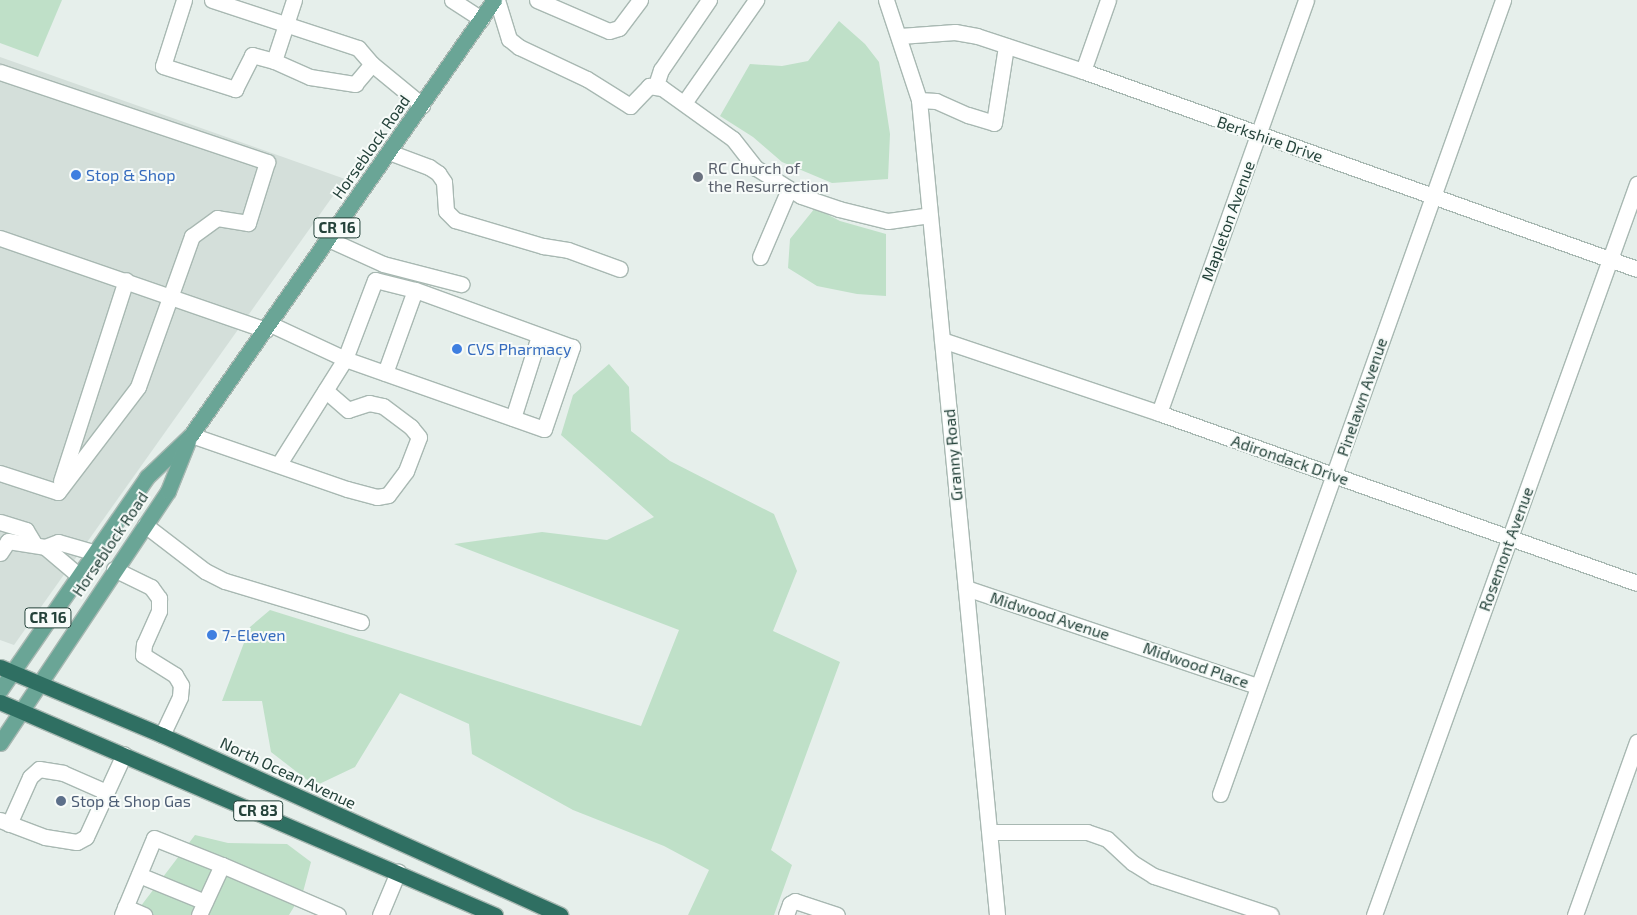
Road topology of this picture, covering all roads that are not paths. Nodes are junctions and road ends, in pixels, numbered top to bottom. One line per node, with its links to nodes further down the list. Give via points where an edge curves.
1 (184, 0): 18 (street, via 163,66 235,90 252,55)
2 (212, 0): 15 (street)
3 (294, 0): 15 (street)
4 (452, 0): 14 (street)
5 (496, 0): 14 (main road, Horseblock Road / CR 16); 22 (street, via 509,39 587,79 630,106 649,86)
6 (537, 0): 7 (street, via 610,31 619,28)
7 (640, 0)
8 (709, 0): 22 (street, via 662,70)
9 (756, 0): 24 (street)
10 (886, 0): 16 (street, Granny Road)
11 (1108, 0): 20 (street)
12 (1306, 0): 26 (street, Mapleton Avenue)
13 (1503, 0): 30 (street, Pinelawn Avenue)
14 (481, 19): 25 (main road, Horseblock Road / CR 16)
15 (286, 25): 18 (street); 19 (street, via 358,48)
16 (900, 36): 17 (street, Berkshire Drive, via 955,32); 23 (street, Granny Road)
17 (1006, 46): 20 (street, Berkshire Drive); 23 (street, via 994,122 968,115 936,100)
18 (274, 61): 19 (street, via 310,77 355,84)
19 (372, 64): 25 (street)
20 (1083, 71): 26 (street, Berkshire Drive)
21 (0, 72): 41 (street, via 267,162 248,223 217,218 192,236)
22 (656, 85): 24 (street)
23 (920, 100): 31 (street, Granny Road)
24 (684, 103): 29 (street, via 732,139 756,168)
25 (422, 105): 27 (main road, Horseblock Road / CR 16)
26 (1258, 136): 30 (street, Berkshire Drive); 48 (street, Mapleton Avenue)
27 (389, 152): 33 (main road, Horseblock Road / CR 16); 36 (street, via 429,167 438,174 444,182 446,211 455,220 543,246 568,250)
28 (1637, 184): 35 (street, Rosemont Avenue)
29 (789, 189): 31 (street, via 839,209 888,221); 34 (street)
30 (1432, 196): 35 (street, Berkshire Drive); 53 (street, Pinelawn Avenue)
31 (930, 215): 44 (street, Granny Road)
32 (0, 238): 38 (street)
33 (328, 240): 39 (street, via 383,264); 42 (main road, Horseblock Road / CR 16)
34 (760, 257)
35 (1610, 259): 37 (street, Berkshire Drive); 57 (street, Rosemont Avenue)
36 (620, 269)
37 (1637, 269)
38 (126, 280): 41 (street); 54 (street)
39 (461, 284)
40 (415, 290): 43 (street); 45 (street, via 376,280); 46 (street)
41 (171, 295): 42 (street); 54 (street, via 138,387)
42 (268, 327): 45 (street); 50 (main road, Horseblock Road / CR 16)
43 (536, 335): 49 (street); 49 (street, via 572,347 544,429)
44 (942, 340): 48 (street, Adirondack Drive); 64 (street, Granny Road)
45 (345, 359): 46 (street); 47 (street)
46 (385, 373): 49 (street)
47 (325, 390): 51 (street); 51 (street, via 348,410 369,403 378,404 411,427 419,437 406,471 388,494 377,497)
48 (1159, 412): 53 (street, Adirondack Drive)
49 (513, 418)
50 (191, 435): 51 (street); 56 (main road, Horseblock Road / CR 16, via 168,491); 59 (main road, Horseblock Road / CR 16, via 146,478)
51 (278, 464)
52 (0, 474): 54 (street)
53 (1334, 475): 57 (street, Adirondack Drive); 69 (street, Pinelawn Avenue)
54 (58, 492)
55 (0, 522): 58 (street, via 26,530)
56 (145, 525): 61 (main road, Horseblock Road / CR 16); 65 (street, via 205,571 225,581)
57 (1510, 537): 63 (street, Adirondack Drive); 95 (street, Rosemont Avenue)
58 (40, 546): 59 (street, via 58,542); 60 (street, via 8,541); 62 (street)
59 (94, 552): 62 (main road, Horseblock Road / CR 16)
60 (0, 553)
61 (114, 569): 68 (main road, Horseblock Road / CR 16); 73 (street, via 152,587 159,598 159,611 144,644 144,655 175,675 180,684 180,697)
62 (78, 575): 67 (main road, Horseblock Road / CR 16)
63 (1637, 583)
64 (966, 588): 66 (street, Midwood Avenue); 80 (street, Granny Road)
65 (361, 622)
66 (1135, 644): 69 (street, Midwood Place)
67 (6, 669): 68 (highway, North Ocean Avenue / CR 83); 70 (main road, Horseblock Road / CR 16)
68 (39, 681): 72 (main road, Horseblock Road / CR 16); 73 (highway, North Ocean Avenue / CR 83)
69 (1258, 686): 78 (street, Pinelawn Avenue)
70 (0, 690)
71 (0, 702): 72 (highway, CR 83)
72 (21, 710): 75 (main road, Horseblock Road / CR 16); 76 (highway, CR 83)
73 (162, 735): 90 (highway, North Ocean Avenue / CR 83)
74 (1637, 742): 96 (street)
75 (0, 743)
76 (124, 754): 77 (street); 82 (highway, CR 83)
77 (106, 792): 79 (street, via 63,773 39,769 30,777); 79 (street, via 86,837 77,842 61,842)
78 (1220, 794)
79 (4, 822)
80 (990, 832): 93 (street, Granny Road); 94 (street, via 1087,832 1106,838 1133,863 1154,876)
81 (222, 865): 83 (street, via 154,838); 84 (street); 87 (street)
82 (398, 872): 88 (street); 89 (highway, CR 83)
83 (139, 875): 84 (street); 85 (street)
84 (202, 908)
85 (124, 911): 86 (street)
86 (144, 915)
87 (338, 915)
88 (380, 915)
89 (495, 915)
90 (560, 915)
91 (786, 915): 92 (street, via 790,904 795,901)
92 (837, 915)
93 (997, 915)
94 (1271, 915)
95 (1374, 915)
96 (1575, 915)

